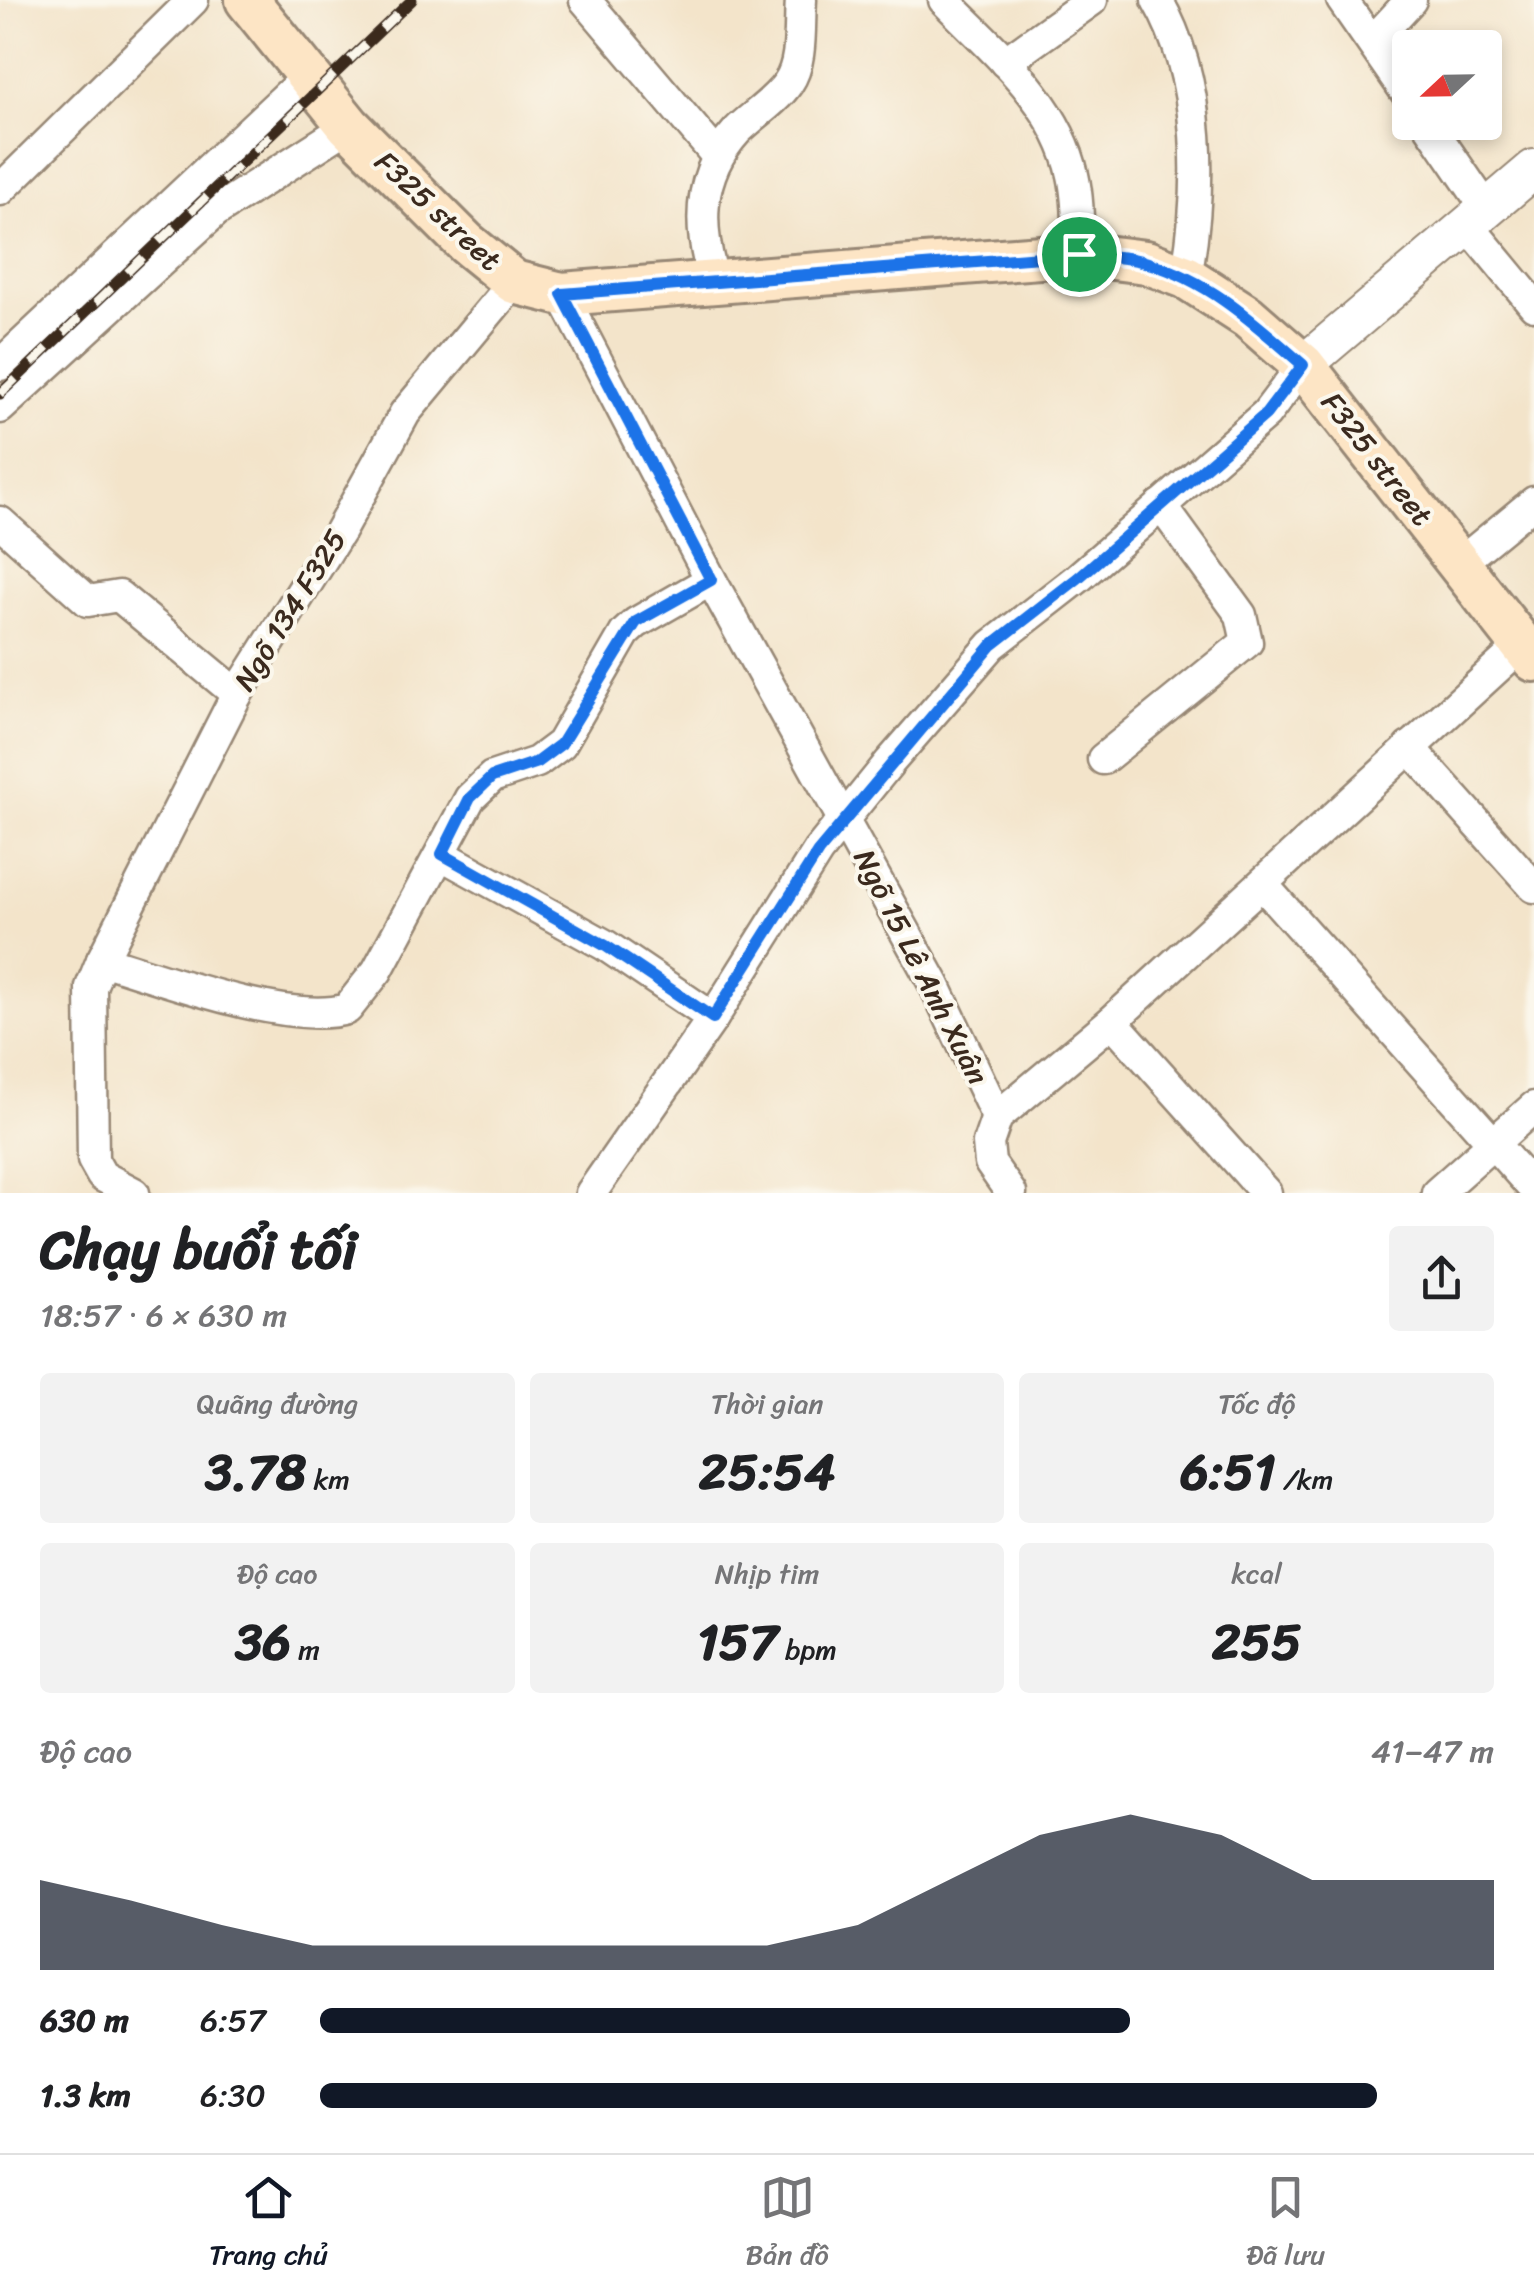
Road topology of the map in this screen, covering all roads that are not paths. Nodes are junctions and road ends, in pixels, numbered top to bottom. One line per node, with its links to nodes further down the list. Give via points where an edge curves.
1 (193, 0): 18 (street)
2 (247, 0): 13 (main road, F325 street)
3 (585, 0): 16 (street)
4 (802, 0): 16 (street, via 788,83)
5 (944, 0): 11 (street)
6 (1092, 0): 11 (street)
7 (1158, 0): 21 (street, via 1181,63 1194,146 1197,213)
8 (1342, 0): 10 (street)
9 (1411, 0): 10 (street)
10 (1372, 42): 12 (street)
11 (1005, 62): 20 (street, via 1044,110 1072,170)
12 (1392, 71)
13 (309, 75): 14 (main road, F325 street); 26 (street)
14 (349, 126): 22 (main road, F325 street); 28 (street, via 216,211)
15 (1436, 140): 19 (street)
16 (718, 156): 23 (street, via 700,221)
17 (1534, 170): 19 (street)
18 (0, 190)
19 (1476, 216): 25 (street); 27 (street)
20 (1079, 254): 21 (main road, F325 street, via 1146,262); 23 (main road, F325 street)
21 (1186, 277): 27 (main road, F325 street, via 1248,316)
22 (514, 282): 24 (main road, F325 street); 35 (street, Ngõ 134 F325, via 405,414)
23 (715, 283): 24 (main road, F325 street)
24 (562, 294): 33 (street, Ngõ 15 Lê Anh Xuân)
25 (1534, 305)
26 (0, 365)
27 (1303, 365): 30 (street, via 1266,414); 32 (main road, F325 street)
28 (0, 408)
29 (1534, 502): 32 (street)
30 (1161, 505): 37 (street, via 1240,615 1247,642); 38 (street, via 992,645)
31 (0, 522): 35 (street, via 88,601 120,596)
32 (1460, 563): 34 (main road, F325 street)
33 (711, 580): 38 (street, Ngõ 15 Lê Anh Xuân); 39 (street, via 636,622 561,744 537,762 492,777 470,798)
34 (1528, 653): 36 (street)
35 (238, 694): 42 (street, Ngõ 134 F325)
36 (1409, 747): 40 (street); 41 (street)
37 (1103, 759)
38 (843, 818): 43 (street); 46 (street, Ngõ 15 Lê Anh Xuân, via 940,996)
39 (442, 854): 42 (street, via 377,971 347,1008 312,1012 207,992); 43 (street, via 606,946)
40 (1262, 884): 44 (street); 47 (street)
41 (1534, 887)
42 (102, 960): 49 (street, Ngõ 134 F325, via 91,988 93,1160 102,1176)
43 (713, 1018): 50 (street)
44 (1112, 1021): 46 (street); 52 (street)
45 (1534, 1106): 47 (street)
46 (996, 1117): 51 (street, via 990,1163)
47 (1494, 1143): 48 (street); 53 (street)
48 (1534, 1189)
49 (134, 1193)
50 (591, 1193)
51 (1011, 1193)
52 (1266, 1193)
53 (1436, 1193)

